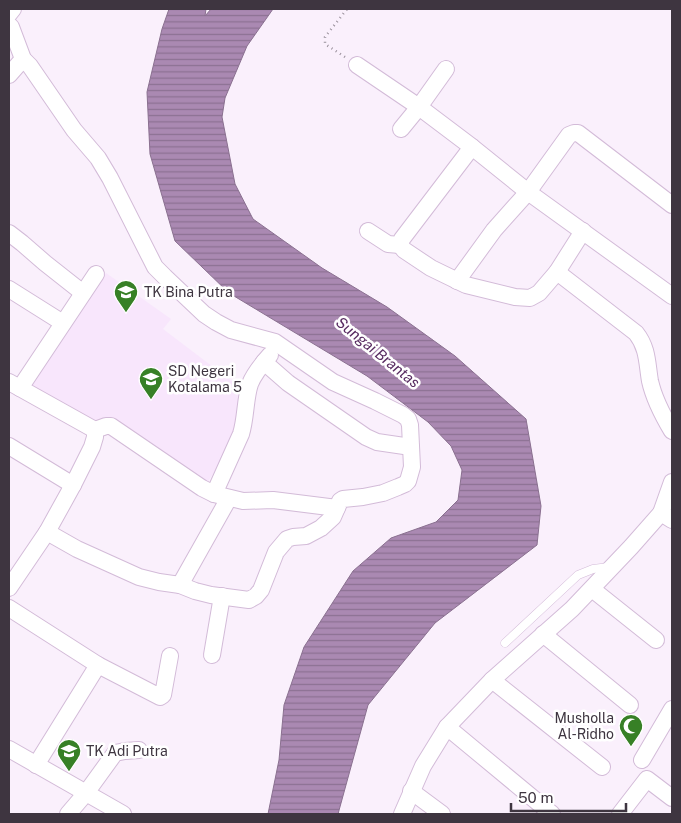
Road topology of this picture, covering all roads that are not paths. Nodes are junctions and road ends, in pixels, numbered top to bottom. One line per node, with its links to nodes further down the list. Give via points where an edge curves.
1 (13, 9): 2 (street)
2 (9, 14)
3 (9, 24): 4 (street)
4 (23, 59): 7 (street); 24 (street, via 98,158 155,267 216,322 231,330)
5 (357, 65): 8 (street)
6 (446, 69): 8 (street)
7 (9, 75)
8 (419, 107): 9 (street); 10 (street)
9 (401, 130)
10 (472, 147): 11 (street); 16 (street, via 402,238)
11 (528, 192): 12 (street, via 569,135 578,133); 14 (street); 19 (street, via 494,230)
12 (672, 206)
13 (368, 230): 16 (street, via 388,244)
14 (583, 231): 17 (street); 22 (street)
15 (9, 233): 21 (street)
16 (400, 245): 19 (street, via 431,268)
17 (557, 272): 19 (street, via 539,294 530,298); 28 (street, via 642,340 650,382)
18 (96, 274): 21 (street)
19 (457, 281)
20 (9, 289): 23 (street)
21 (83, 293): 23 (street)
22 (672, 296)
23 (63, 323): 26 (street)
24 (279, 344): 25 (street); 30 (street, via 333,382 405,417 410,425)
25 (264, 362): 30 (street, via 366,438); 33 (street, via 250,384 244,426)
26 (14, 385): 27 (street)
27 (95, 430): 32 (street, via 92,448); 33 (street, via 111,426 202,488)
28 (672, 431)
29 (9, 446): 32 (street)
30 (411, 447): 34 (street, via 411,473 405,484 383,493 343,499)
31 (672, 482): 35 (street)
32 (73, 485): 36 (street)
33 (221, 496): 34 (street, via 243,501 273,500); 38 (street)
34 (337, 508): 41 (street, via 321,528 282,544 256,596 249,600)
35 (667, 516): 37 (street, via 648,530)
36 (47, 532): 38 (street, via 140,577); 39 (street)
37 (613, 566): 40 (street); 45 (lane, via 593,568 578,575)
38 (180, 585): 41 (street)
39 (9, 588)
40 (592, 589): 43 (street); 44 (street)
41 (222, 596): 46 (street)
42 (9, 608): 48 (street)
43 (543, 634): 49 (street); 50 (street)
44 (656, 640)
45 (505, 644)
46 (212, 655)
47 (170, 656): 48 (street, via 160,697)
48 (98, 665): 56 (street)
49 (492, 680): 52 (street); 57 (street)
50 (630, 705)
51 (672, 709): 55 (street)
52 (447, 727): 58 (street); 65 (street)
53 (9, 749): 56 (street)
54 (139, 750): 59 (street, via 115,753)
55 (642, 760)
56 (36, 765): 59 (street)
57 (602, 768)
58 (412, 791): 63 (street); 64 (street)
59 (86, 792): 61 (street); 62 (street)
60 (672, 798): 66 (street, via 648,779)
61 (68, 814)
62 (123, 814)
63 (402, 814)
64 (442, 814)
65 (552, 814)
66 (620, 814)

